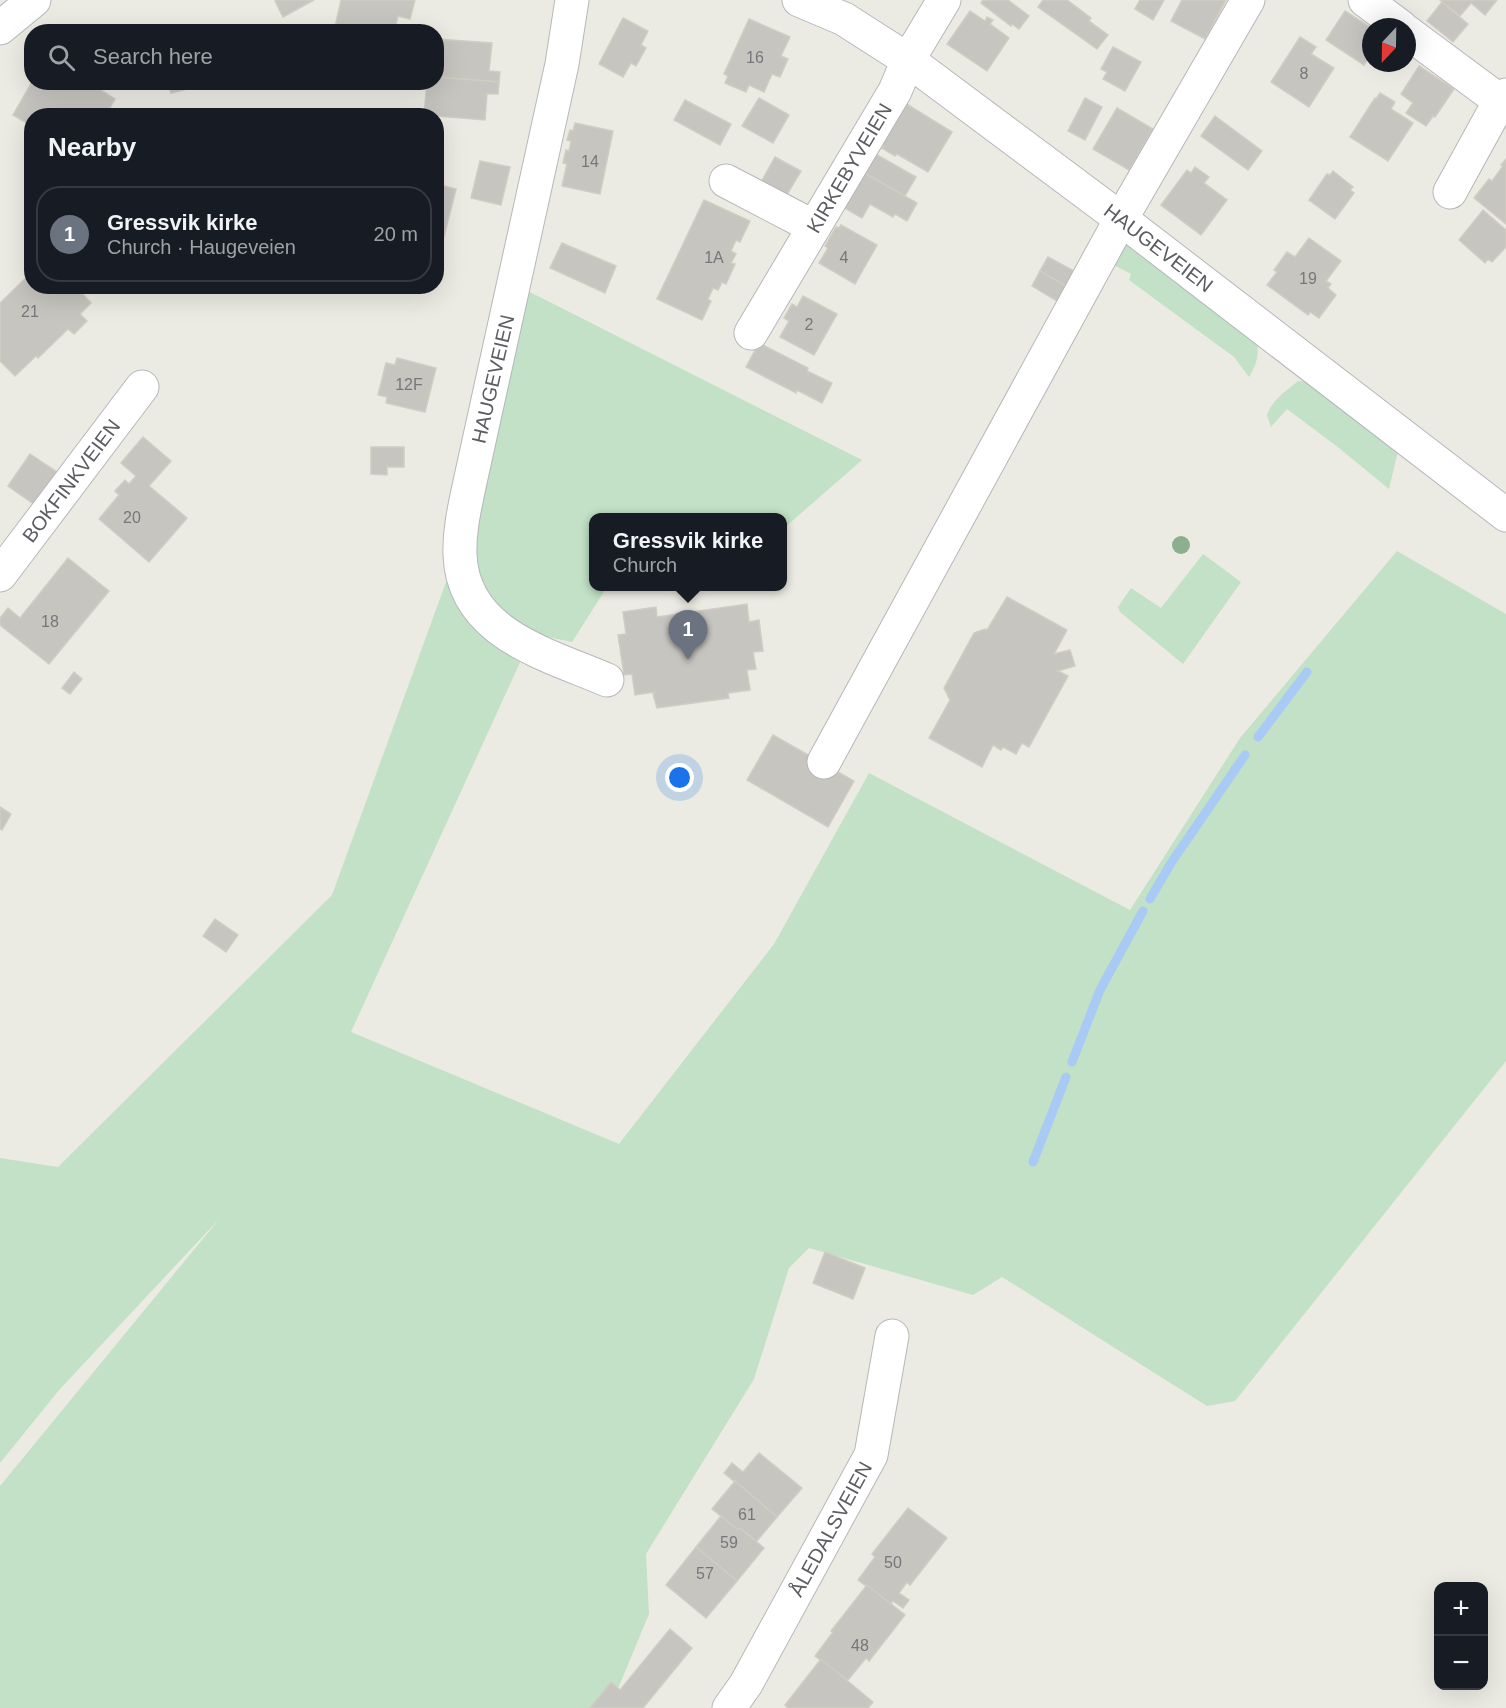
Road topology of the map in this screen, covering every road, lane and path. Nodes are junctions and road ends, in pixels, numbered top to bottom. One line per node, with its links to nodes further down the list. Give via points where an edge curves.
1 (34, 0): 8 (street)
2 (572, 0): 20 (street, HAUGEVEIEN, via 562,64 470,482 460,556 471,598 512,640)
3 (799, 0): 10 (street, HAUGEVEIEN, via 844,19)
4 (944, 0): 10 (street, KIRKEBYVEIEN)
5 (1248, 0): 14 (street)
6 (1365, 0): 7 (street)
7 (1389, 18)
8 (0, 28)
9 (1416, 38): 11 (street)
10 (908, 60): 14 (street, HAUGEVEIEN); 15 (street, KIRKEBYVEIEN, via 895,91)
11 (1503, 98): 13 (street)
12 (726, 182): 15 (street)
13 (1450, 192)
14 (1121, 219): 18 (street, HAUGEVEIEN); 21 (street)
15 (814, 227): 16 (street, KIRKEBYVEIEN)
16 (751, 333)
17 (142, 387): 19 (street, BOKFINKVEIEN)
18 (1506, 514)
19 (0, 575)
20 (608, 680)
21 (824, 762)
22 (892, 1336): 23 (street, ÅLEDALSVEIEN, via 871,1455 746,1684)
23 (729, 1708)

